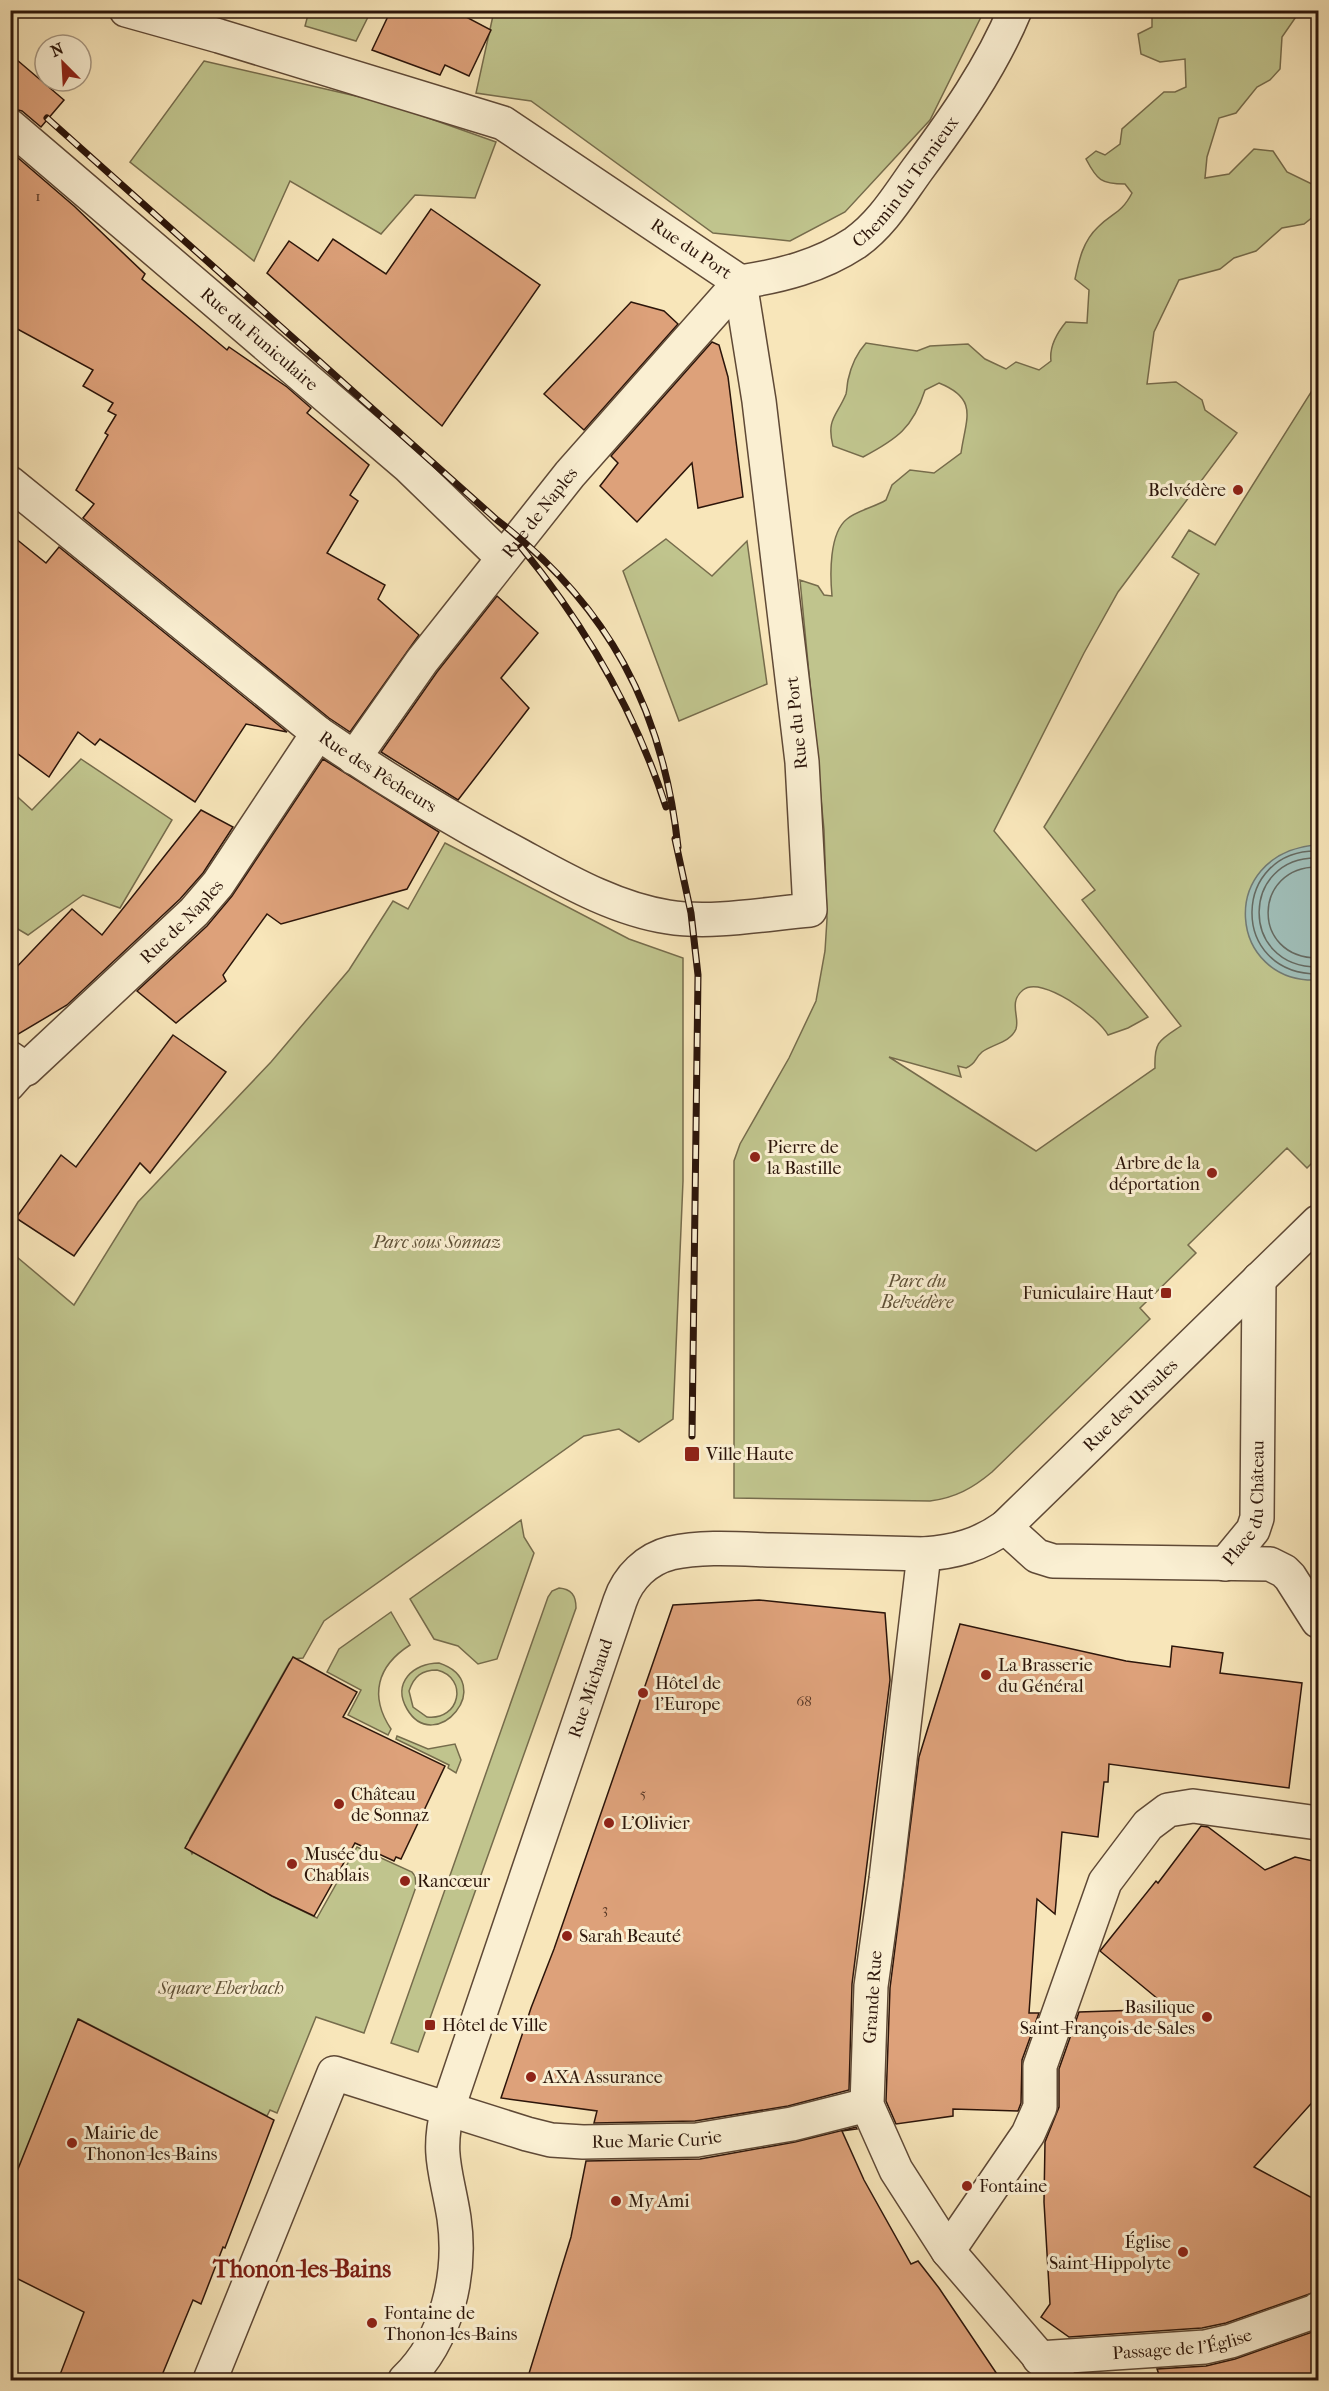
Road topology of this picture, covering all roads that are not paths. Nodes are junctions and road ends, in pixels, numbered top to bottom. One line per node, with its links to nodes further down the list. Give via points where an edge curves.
1 (126, 10): 4 (street, Rue du Port, via 503,123)
2 (1015, 10): 4 (street, Chemin du Tornieux, via 957,115 873,228 855,243 810,266)
3 (10, 126): 6 (street, Rue du Funiculaire, via 408,466)
4 (740, 282): 6 (street, Rue de Naples, via 590,449); 9 (street, Rue du Port, via 759,401 802,762)
5 (10, 483): 7 (street, Rue des Pêcheurs)
6 (503, 558): 8 (street, Rue de Naples)
7 (318, 733): 8 (street, Rue des Pêcheurs); 10 (street, Rue de Naples, via 218,884 194,912)
8 (354, 758): 9 (street, Rue des Pêcheurs, via 464,825 584,890 653,914 704,919)
9 (810, 910)
10 (16, 1071)
11 (1318, 1222): 12 (street, Rue des Ursules)
12 (1259, 1279): 13 (street, Rue des Ursules); 15 (street, Place du Château, via 1257,1518 1253,1530)
13 (1005, 1527): 14 (street, Rue des Ursules, via 966,1548); 15 (street, Place du Château, via 1036,1556 1053,1561)
14 (924, 1554): 18 (street, Rue Michaud, via 702,1550 672,1553 636,1573 620,1600); 19 (street, Grande Rue, via 871,1986)
15 (1225, 1564): 16 (street, via 1278,1567 1290,1577)
16 (1318, 1621)
17 (1318, 1823): 20 (street, via 1193,1806 1168,1810 1148,1825 1105,1882 1040,2066 1040,2107 1036,2119)
18 (453, 2096): 19 (street, Rue Marie Curie, via 551,2140 697,2140 792,2124); 23 (street, Rue Marie Curie, via 334,2073); 24 (street, Rue Michaud, via 441,2147 454,2220 454,2281 438,2331 426,2355)
19 (867, 2105): 20 (street, Grande Rue, via 896,2170)
20 (948, 2251): 22 (street, Grande Rue)
21 (1318, 2309): 22 (street, Passage de l'Église, via 1205,2348)
22 (1049, 2369)
23 (210, 2380)
24 (405, 2380)

